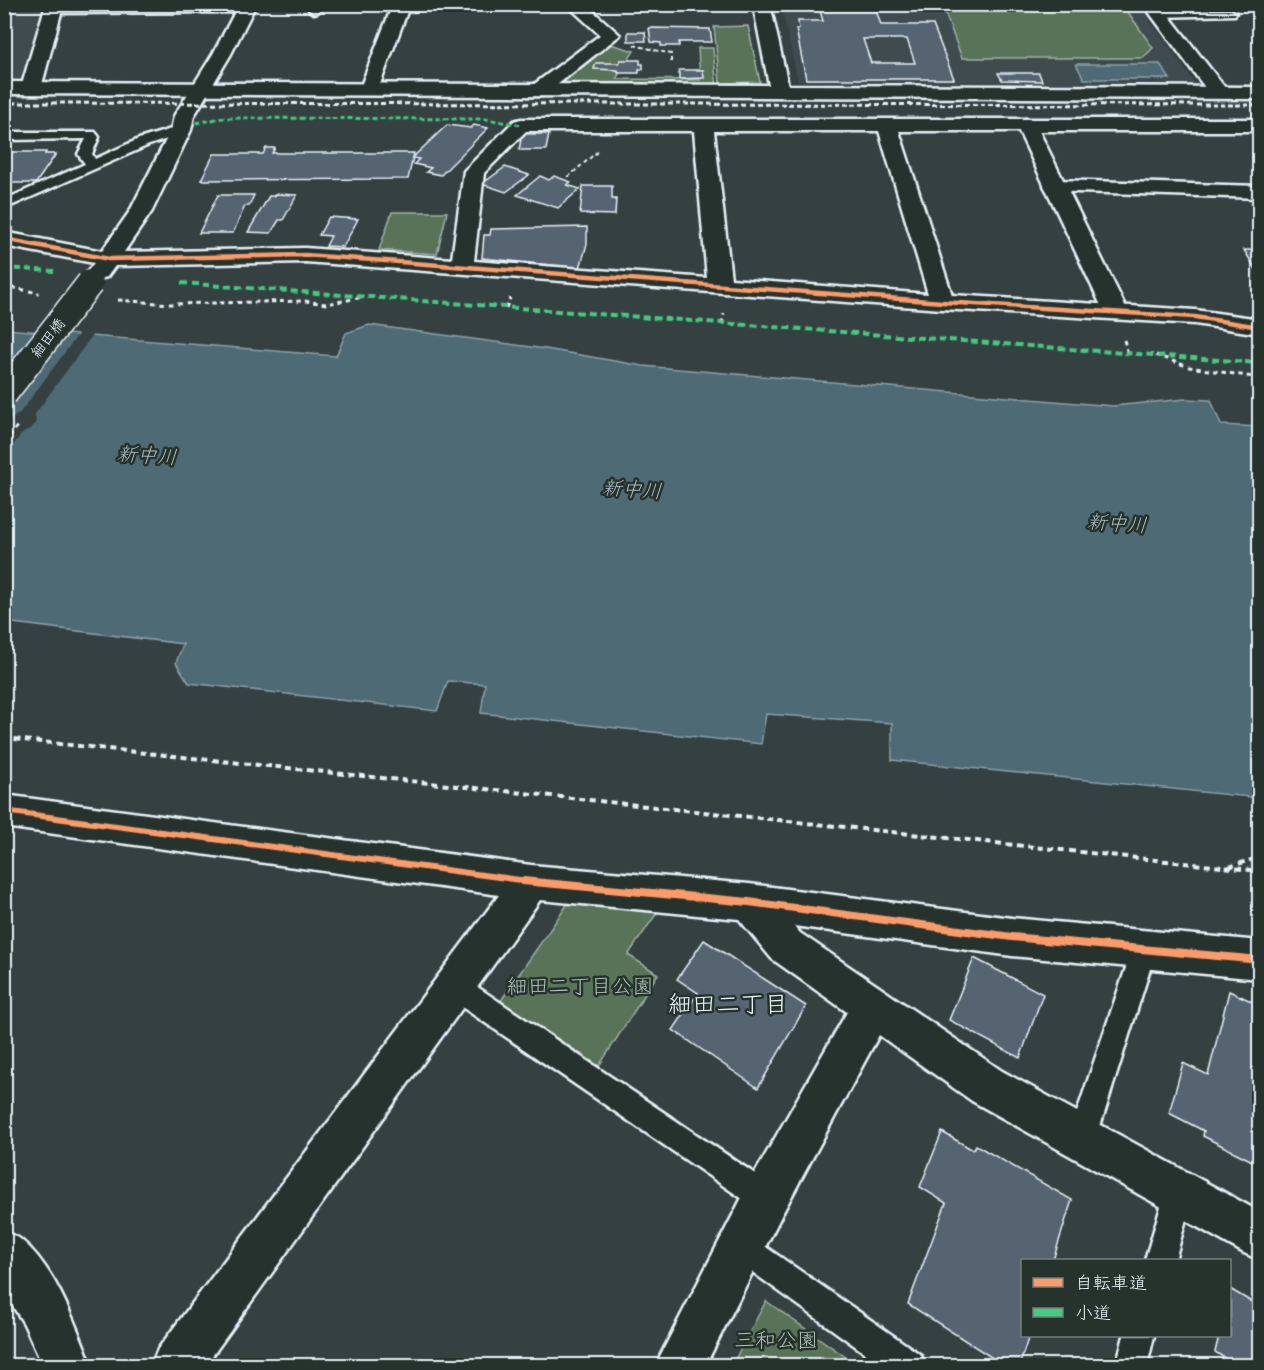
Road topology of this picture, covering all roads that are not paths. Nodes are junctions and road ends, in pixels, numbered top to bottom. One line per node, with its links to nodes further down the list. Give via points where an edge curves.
1 (417, 4): 11 (street, via 400,9)
2 (574, 4): 13 (street, via 611,35)
3 (761, 4): 12 (street)
4 (54, 6): 5 (street); 9 (street)
5 (247, 6): 10 (street, 細田橋)
6 (1155, 9): 7 (lane); 14 (street)
7 (1231, 13)
8 (4, 88): 9 (street)
9 (31, 88): 10 (street)
10 (201, 90): 11 (street); 20 (street, 細田橋, via 184,116)
11 (369, 91): 13 (street)
12 (780, 91): 13 (street); 14 (street)
13 (536, 92)
14 (1218, 93): 15 (street)
15 (1260, 93)
16 (703, 125): 17 (street); 28 (street, via 521,125 474,171); 29 (street)
17 (887, 125): 18 (street); 30 (street)
18 (1026, 125): 19 (street); 23 (street)
19 (1260, 125)
20 (181, 130): 22 (lane); 27 (street, 細田橋, via 141,211)
21 (4, 135): 22 (lane, via 90,135 93,137 85,154)
22 (93, 164): 25 (lane)
23 (1055, 186): 24 (street); 31 (street)
24 (1260, 192)
25 (4, 205)
26 (4, 239): 27 (street)
27 (109, 259): 28 (street, via 304,255); 33 (street, 細田橋, bridge)
28 (462, 268): 29 (street)
29 (720, 286): 30 (street)
30 (942, 302): 31 (street)
31 (1116, 312): 32 (street, via 1195,317)
32 (1260, 327)
33 (4, 394)
34 (4, 811): 35 (street)
35 (531, 882): 36 (street); 39 (street)
36 (749, 902): 37 (street, via 1012,937); 40 (street, via 786,946)
37 (1144, 950): 38 (street); 41 (lane)
38 (1260, 960)
39 (455, 987): 43 (lane); 50 (street)
40 (872, 1007): 41 (street, via 987,1086); 43 (street)
41 (1082, 1139): 42 (street)
42 (1179, 1193): 44 (street); 47 (lane)
43 (766, 1198): 45 (street)
44 (1260, 1237)
45 (740, 1246): 51 (street); 52 (lane)
46 (4, 1255): 49 (street, via 30,1288)
47 (1160, 1259)
48 (1138, 1337): 53 (lane)
49 (68, 1365)
50 (175, 1365)
51 (679, 1365)
52 (910, 1365)
53 (1131, 1365)

